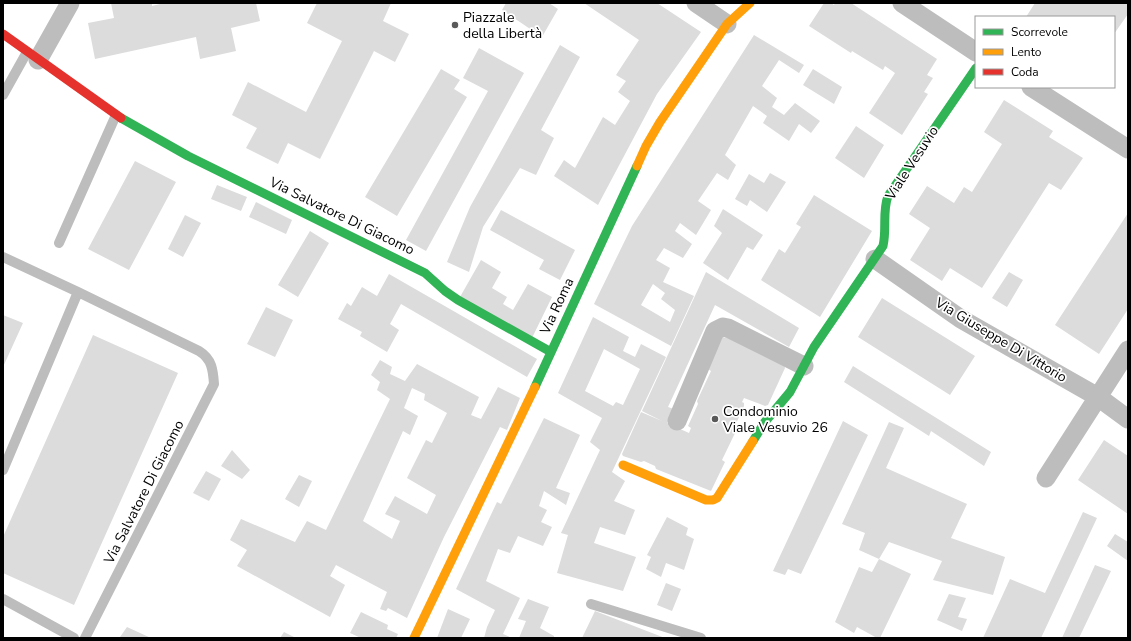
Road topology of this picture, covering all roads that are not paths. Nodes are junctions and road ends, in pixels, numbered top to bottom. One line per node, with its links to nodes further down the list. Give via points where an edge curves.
1 (70, 3): 8 (street)
2 (696, 3): 5 (street)
3 (750, 3): 5 (street, Via Roma)
4 (902, 3): 7 (street)
5 (727, 24): 19 (street, Via Roma, via 646,146)
6 (3, 34): 8 (street, Via Salvatore Di Giacomo)
7 (975, 51)
8 (32, 56): 11 (lane); 12 (street, Via Salvatore Di Giacomo)
9 (975, 69): 16 (street, Viale Vesuvio, via 888,196 884,208 885,240)
10 (1033, 88): 13 (street)
11 (3, 95)
12 (116, 115): 14 (lane); 19 (street, Via Salvatore Di Giacomo, via 188,156 425,273 458,300)
13 (1128, 150)
14 (59, 243)
15 (3, 258): 17 (lane, Via Salvatore Di Giacomo)
16 (875, 259): 20 (street, Viale Vesuvio, via 814,347); 21 (street, Via Giuseppe Di Vittorio, via 961,319)
17 (78, 292): 25 (lane); 30 (lane, Via Salvatore Di Giacomo, via 206,355 213,369 214,384)
18 (1128, 350): 21 (street)
19 (551, 352): 31 (street, Via Roma)
20 (804, 366): 23 (street, via 728,328 718,329); 24 (street, Viale Vesuvio, via 790,392 764,423 717,498 706,500)
21 (1098, 398): 22 (street, Via Giuseppe Di Vittorio); 26 (street)
22 (1128, 419)
23 (677, 421)
24 (623, 465)
25 (3, 470)
26 (1046, 478)
27 (3, 599): 29 (lane)
28 (592, 604): 32 (lane)
29 (74, 638)
30 (85, 638)
31 (414, 638)
32 (701, 638)

